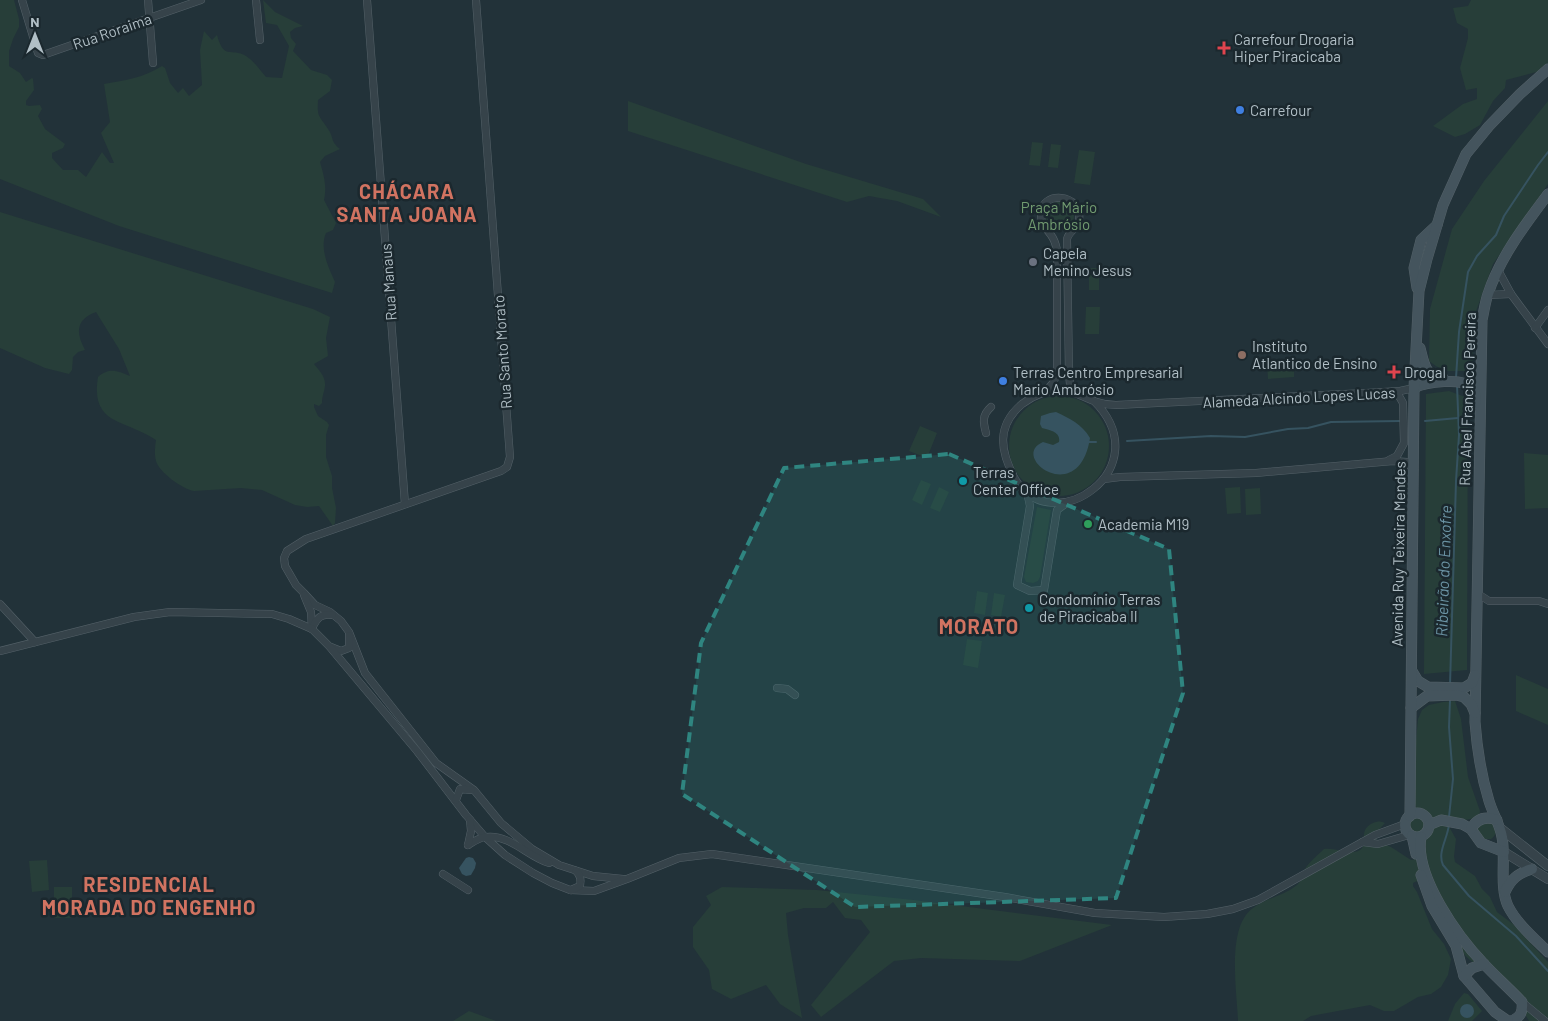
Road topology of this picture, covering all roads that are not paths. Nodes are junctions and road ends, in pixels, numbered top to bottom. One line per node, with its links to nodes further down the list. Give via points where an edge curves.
1 (22, 0): 7 (street, Rua Roraima, via 38,53 43,55)
2 (148, 0): 7 (street)
3 (200, 0): 7 (street, Rua Roraima)
4 (256, 0): 8 (street)
5 (367, 0): 37 (street, Rua Manaus)
6 (476, 0): 37 (street, Rua Santo Morato, via 510,456 507,467 501,471)
7 (150, 18): 9 (street)
8 (260, 40)
9 (153, 63)
10 (1548, 70): 19 (main road, Avenida Ruy Teixeira Mendes, via 1520,94 1466,154 1444,205 1427,259 1419,294)
11 (1548, 194): 14 (main road, Rua Abel Francisco Pereira)
12 (1049, 232): 13 (street, via 1058,235); 13 (street, via 1041,214 1044,205 1062,197 1075,204 1079,214 1078,224); 25 (street, via 1057,250 1057,374)
13 (1068, 233): 27 (street, via 1069,374 1070,384)
14 (1498, 270): 15 (street); 16 (main road, Rua Abel Francisco Pereira)
15 (1512, 294): 16 (street); 18 (street)
16 (1488, 295): 21 (main road, Rua Abel Francisco Pereira, via 1482,320)
17 (1548, 310): 18 (street)
18 (1536, 328): 20 (street)
19 (1417, 337): 22 (main road, via 1426,369); 24 (main road, Avenida Ruy Teixeira Mendes)
20 (1548, 344)
21 (1481, 370): 23 (main road, via 1473,378); 30 (main road, Rua Abel Francisco Pereira)
22 (1438, 380): 23 (main road); 24 (main road)
23 (1463, 381): 30 (main road, via 1475,394)
24 (1414, 388): 26 (street, Alameda Alcindo Lopes Lucas); 33 (main road, Avenida Ruy Teixeira Mendes)
25 (1045, 392): 27 (street, via 1060,390); 35 (street, via 1030,398 1014,411 1003,433 1008,466)
26 (1392, 392): 28 (street, Alameda Alcindo Lopes Lucas, via 1116,405); 32 (street, via 1403,403 1404,443 1397,456)
27 (1079, 394): 28 (street)
28 (1094, 401): 34 (street, via 1109,419 1114,438 1114,457)
29 (991, 407): 31 (street, via 982,422)
30 (1480, 423): 39 (main road, Rua Abel Francisco Pereira)
31 (986, 433)
32 (1382, 462): 33 (street, via 1402,461); 34 (street, via 1279,472)
33 (1414, 470): 50 (main road, Avenida Ruy Teixeira Mendes)
34 (1104, 480): 36 (street, via 1084,496)
35 (1027, 492): 36 (street, via 1048,502); 36 (street, via 1030,506 1017,585 1030,591 1044,590 1057,510)
36 (1068, 502)
37 (405, 504): 38 (street, Rua Santo Morato, via 306,539 287,551 285,566)
38 (304, 593): 44 (street, via 315,605); 45 (street, via 311,612)
39 (1478, 594): 40 (street); 43 (main road, Rua Abel Francisco Pereira)
40 (1489, 601): 41 (street); 43 (street)
41 (1547, 602)
42 (0, 604): 47 (street)
43 (1478, 610): 51 (main road, Rua Abel Francisco Pereira)
44 (337, 617): 45 (street, via 318,617); 46 (street)
45 (312, 629): 47 (street, via 272,614 170,612 134,617); 48 (street)
46 (350, 632): 48 (street, via 346,650 340,652); 58 (street, via 371,681 436,763)
47 (35, 642): 49 (street)
48 (329, 646): 59 (street)
49 (0, 651)
50 (1412, 670): 53 (main road); 56 (main road, Avenida Ruy Teixeira Mendes)
51 (1476, 670): 54 (main road); 57 (main road, Rua Abel Francisco Pereira)
52 (777, 688): 55 (street, via 787,689)
53 (1428, 692): 54 (main road); 56 (main road)
54 (1464, 693): 57 (main road)
55 (795, 695)
56 (1411, 708): 63 (main road, Avenida Ruy Teixeira Mendes)
57 (1475, 715): 62 (main road, Rua Abel Francisco Pereira, via 1482,778)
58 (474, 790): 59 (street, via 460,789); 69 (street, via 501,823 522,842)
59 (456, 800): 60 (street)
60 (470, 820): 65 (street); 65 (street, via 468,845)
61 (1429, 825): 63 (main road, via 1427,832); 63 (main road, via 1423,815 1415,813); 64 (main road, via 1442,820)
62 (1500, 828): 64 (main road, via 1489,817 1474,823); 67 (main road, via 1497,845); 68 (main road, Rua Abel Francisco Pereira); 70 (street)
63 (1411, 829): 66 (street, via 1375,835); 66 (street, via 1378,844); 80 (main road, via 1437,897 1459,935); 81 (main road, via 1423,885 1456,946)
64 (1471, 829): 67 (main road)
65 (485, 837): 69 (street, via 507,840 530,855); 77 (street, via 514,862)
66 (1362, 842): 74 (street, via 1258,900 1207,914 1164,918 1095,913 995,895 712,854 679,858)
67 (1489, 847): 68 (main road)
68 (1504, 852): 72 (street); 78 (main road, Rua Abel Francisco Pereira)
69 (559, 865): 71 (street)
70 (1548, 866)
71 (574, 869): 74 (street, via 593,876); 77 (street, via 579,874 580,886)
72 (1532, 869): 75 (street); 78 (main road, via 1516,876)
73 (443, 874): 76 (street)
74 (626, 879): 77 (street, via 594,891)
75 (1548, 879)
76 (468, 890)
77 (570, 890)
78 (1504, 892): 79 (main road, via 1516,918)
79 (1548, 952)
80 (1484, 964): 81 (main road, via 1472,968); 82 (main road)
81 (1464, 976): 83 (main road, via 1495,1012)
82 (1522, 1002): 83 (main road, via 1522,1013); 84 (street)
83 (1510, 1021)
84 (1545, 1021)

